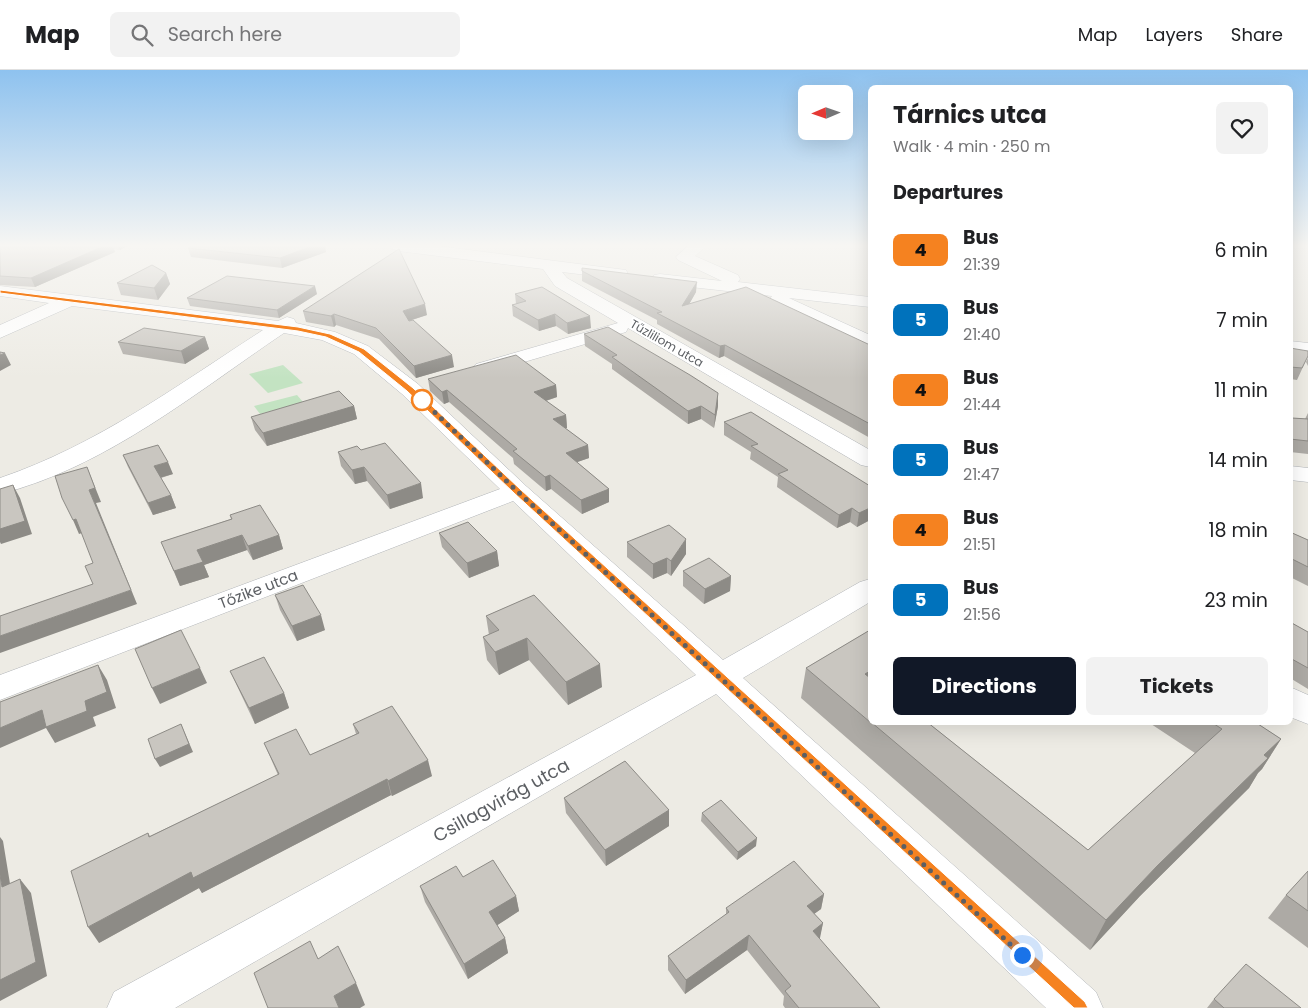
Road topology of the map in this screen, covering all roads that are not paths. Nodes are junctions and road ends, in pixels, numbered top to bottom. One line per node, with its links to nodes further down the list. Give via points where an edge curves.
1 (574, 290): 7 (street, Tűzliliom utca)
2 (755, 290): 5 (street); 10 (street)
3 (0, 291): 4 (street)
4 (67, 301): 8 (street); 9 (street)
5 (868, 302)
6 (305, 311): 8 (street)
7 (633, 324): 13 (street); 14 (street, Tűzliliom utca)
8 (280, 327): 17 (street, via 114,436 62,463); 18 (street, via 328,336 361,350 419,387)
9 (0, 332)
10 (868, 341)
11 (1293, 347): 12 (street)
12 (1308, 349)
13 (466, 373)
14 (868, 459)
15 (1293, 473): 16 (street)
16 (1308, 475)
17 (0, 486)
18 (517, 491): 20 (street); 21 (street, Tőzike utca)
19 (868, 590): 20 (street, Csillagvirág utca)
20 (720, 676): 24 (street, Csillagvirág utca); 25 (street)
21 (0, 688)
22 (1293, 702): 23 (street)
23 (1308, 711)
24 (130, 1008)
25 (1080, 1008)

